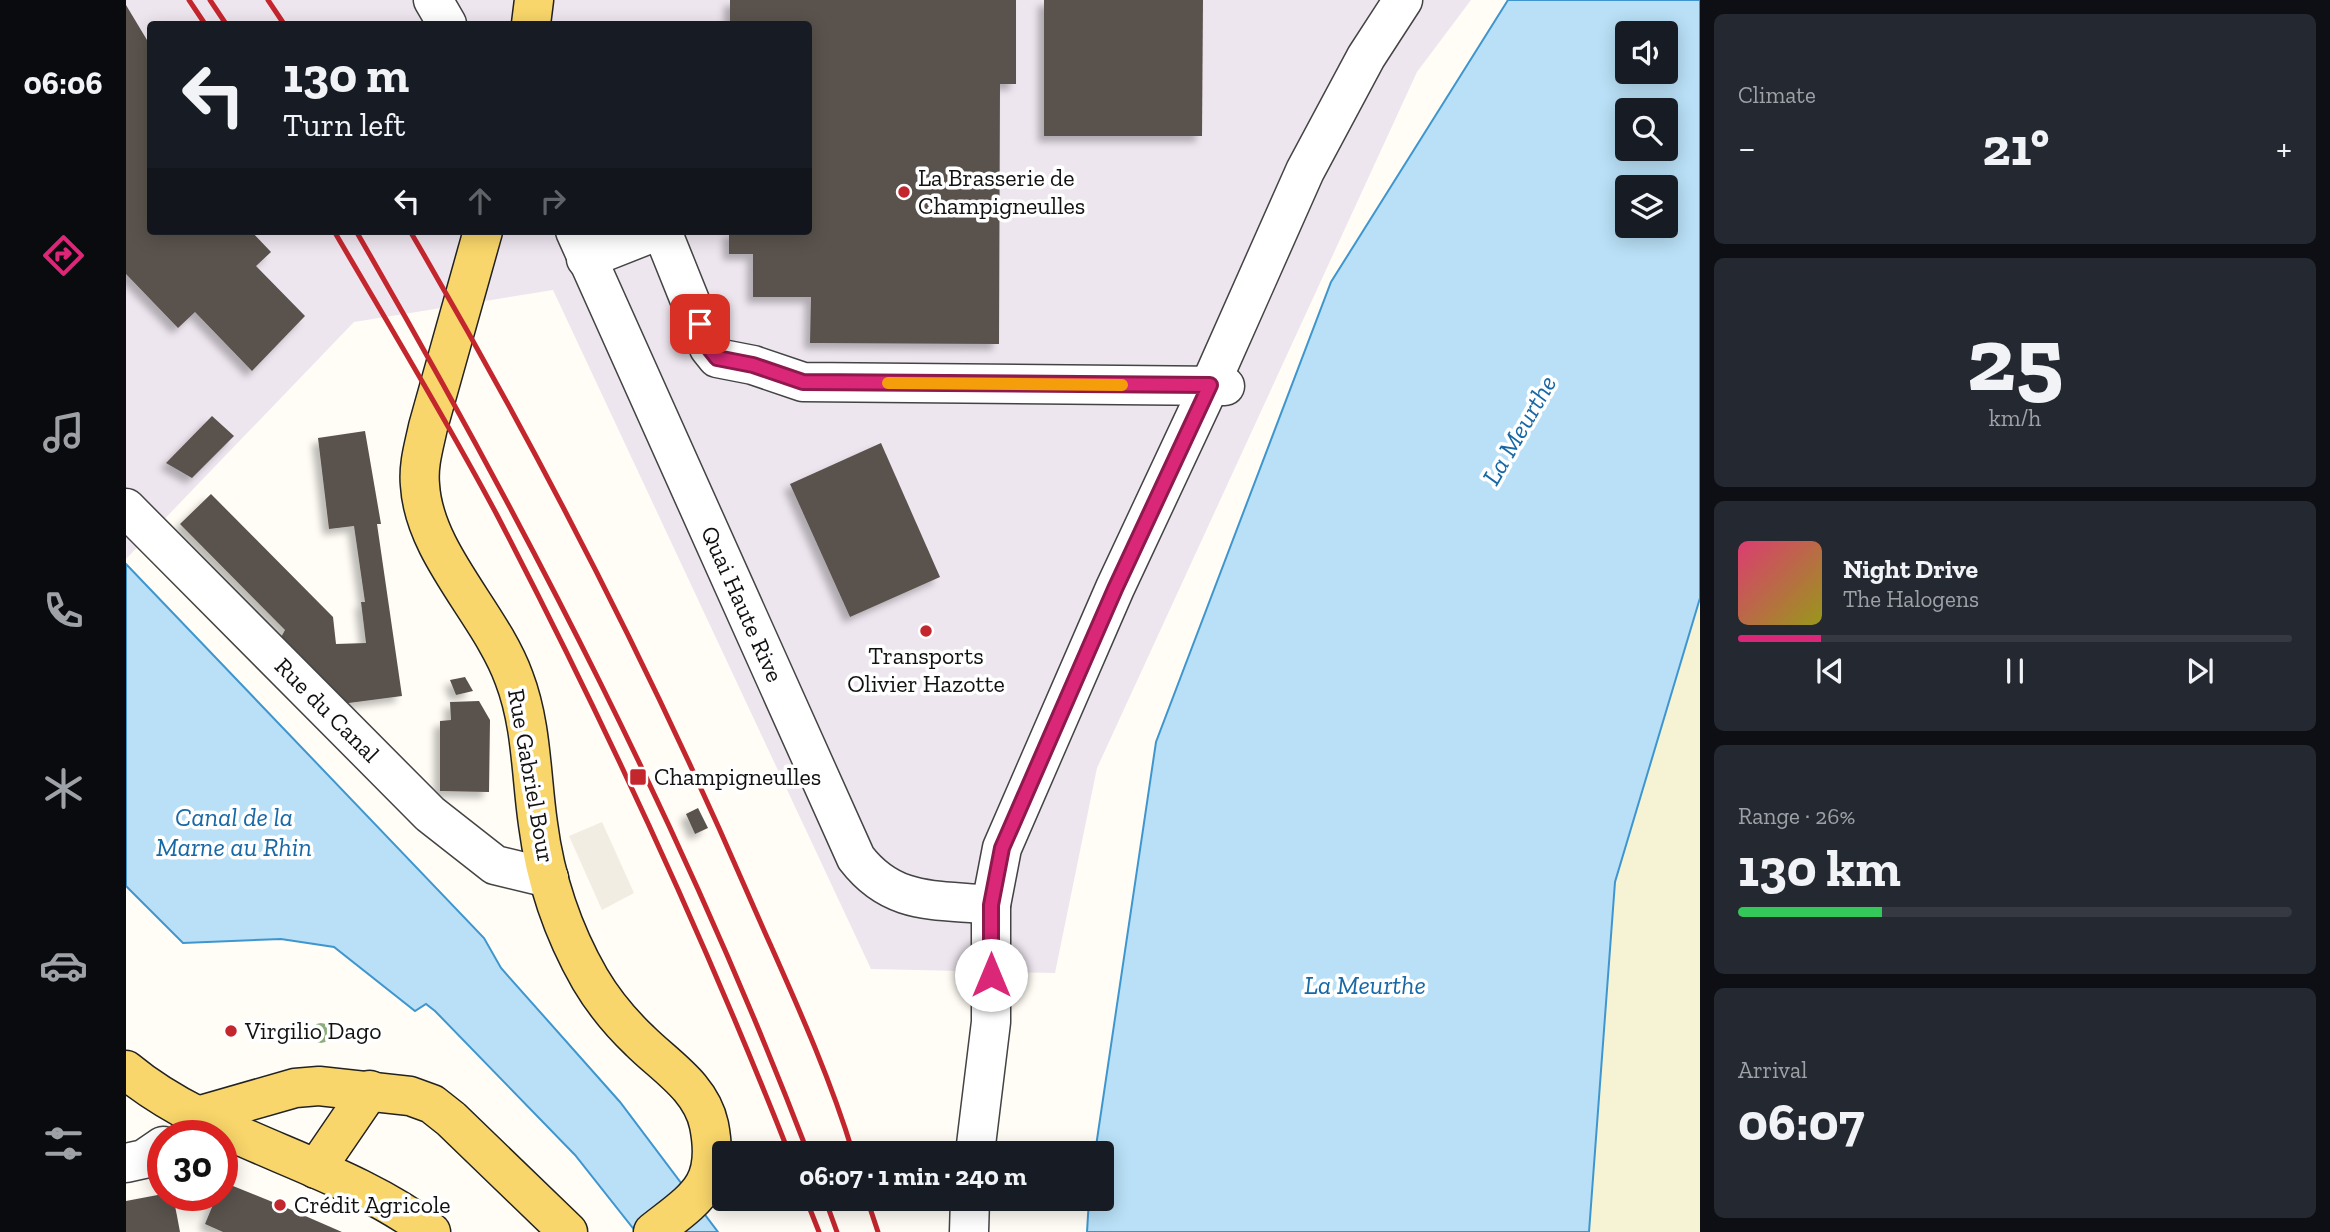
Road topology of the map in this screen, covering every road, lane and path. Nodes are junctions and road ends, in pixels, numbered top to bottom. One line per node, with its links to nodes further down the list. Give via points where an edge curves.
1 (433, 0): 4 (street)
2 (534, 0): 5 (main road)
3 (1404, 0): 10 (street, via 1366,57 1305,171)
4 (445, 21)
5 (531, 21)
6 (482, 235): 12 (main road, Rue Gabriel Bour, via 428,427 420,486 428,522 504,657 519,694)
7 (626, 235): 9 (street)
8 (664, 235): 10 (street, via 717,358 790,379)
9 (572, 242): 13 (street, Quai Haute Rive, via 856,858 878,882 900,895)
10 (1218, 386): 13 (street, via 1115,589 1002,848)
11 (126, 508): 12 (street, Rue du Canal, via 429,814 495,865)
12 (549, 878): 26 (main road, Rue Gabriel Bour, via 563,923 600,994 639,1040 694,1091 709,1124 712,1160 708,1183)
13 (991, 905): 18 (street, via 991,1022)
14 (126, 1070): 16 (main road)
15 (370, 1090): 17 (main road, via 295,1088); 22 (main road); 24 (main road, via 410,1096 440,1110)
16 (181, 1120)
17 (205, 1120)
18 (976, 1141)
19 (238, 1143): 22 (main road)
20 (147, 1157): 21 (street)
21 (126, 1163)
22 (316, 1169): 25 (main road, via 363,1190)
23 (970, 1211): 27 (street)
24 (566, 1231)
25 (431, 1232)
26 (653, 1232)
27 (969, 1232)

